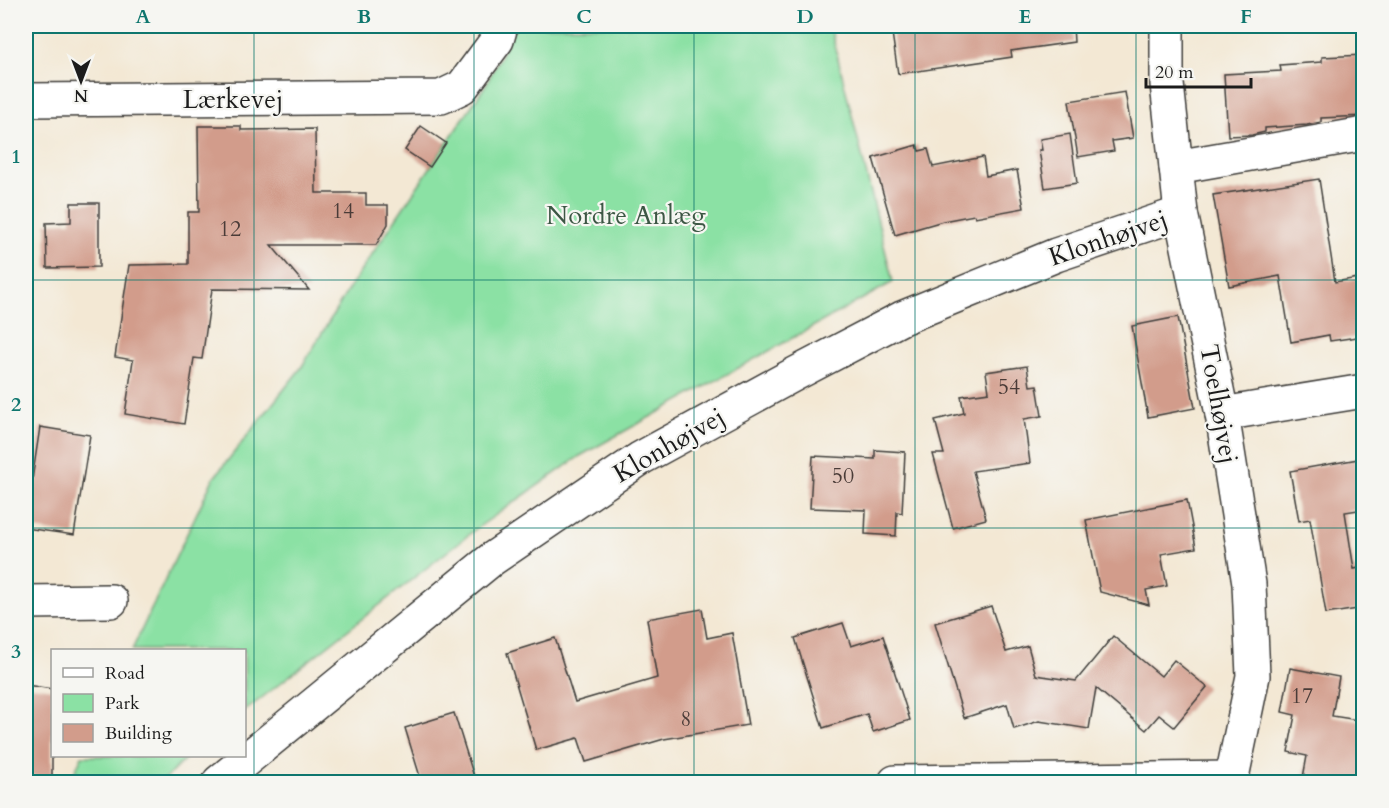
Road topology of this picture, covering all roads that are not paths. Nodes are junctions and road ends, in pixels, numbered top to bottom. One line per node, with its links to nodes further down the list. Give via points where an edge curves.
1 (501, 26): 3 (street, Lærkevej, via 497,40 462,87 441,97)
2 (1167, 26): 5 (street, Toelhøjvej, via 1167,84)
3 (26, 100)
4 (1364, 134): 5 (street)
5 (1176, 167): 6 (street, Toelhøjvej)
6 (1181, 213): 8 (street, Toelhøjvej); 12 (street, Klonhøjvej, via 1056,255 902,318 641,458 492,559)
7 (1364, 391): 8 (street)
8 (1222, 414): 11 (street, Toelhøjvej, via 1249,584 1253,676)
9 (111, 601): 10 (street)
10 (26, 602)
11 (1232, 780): 13 (street)
12 (219, 783)
13 (895, 783)

